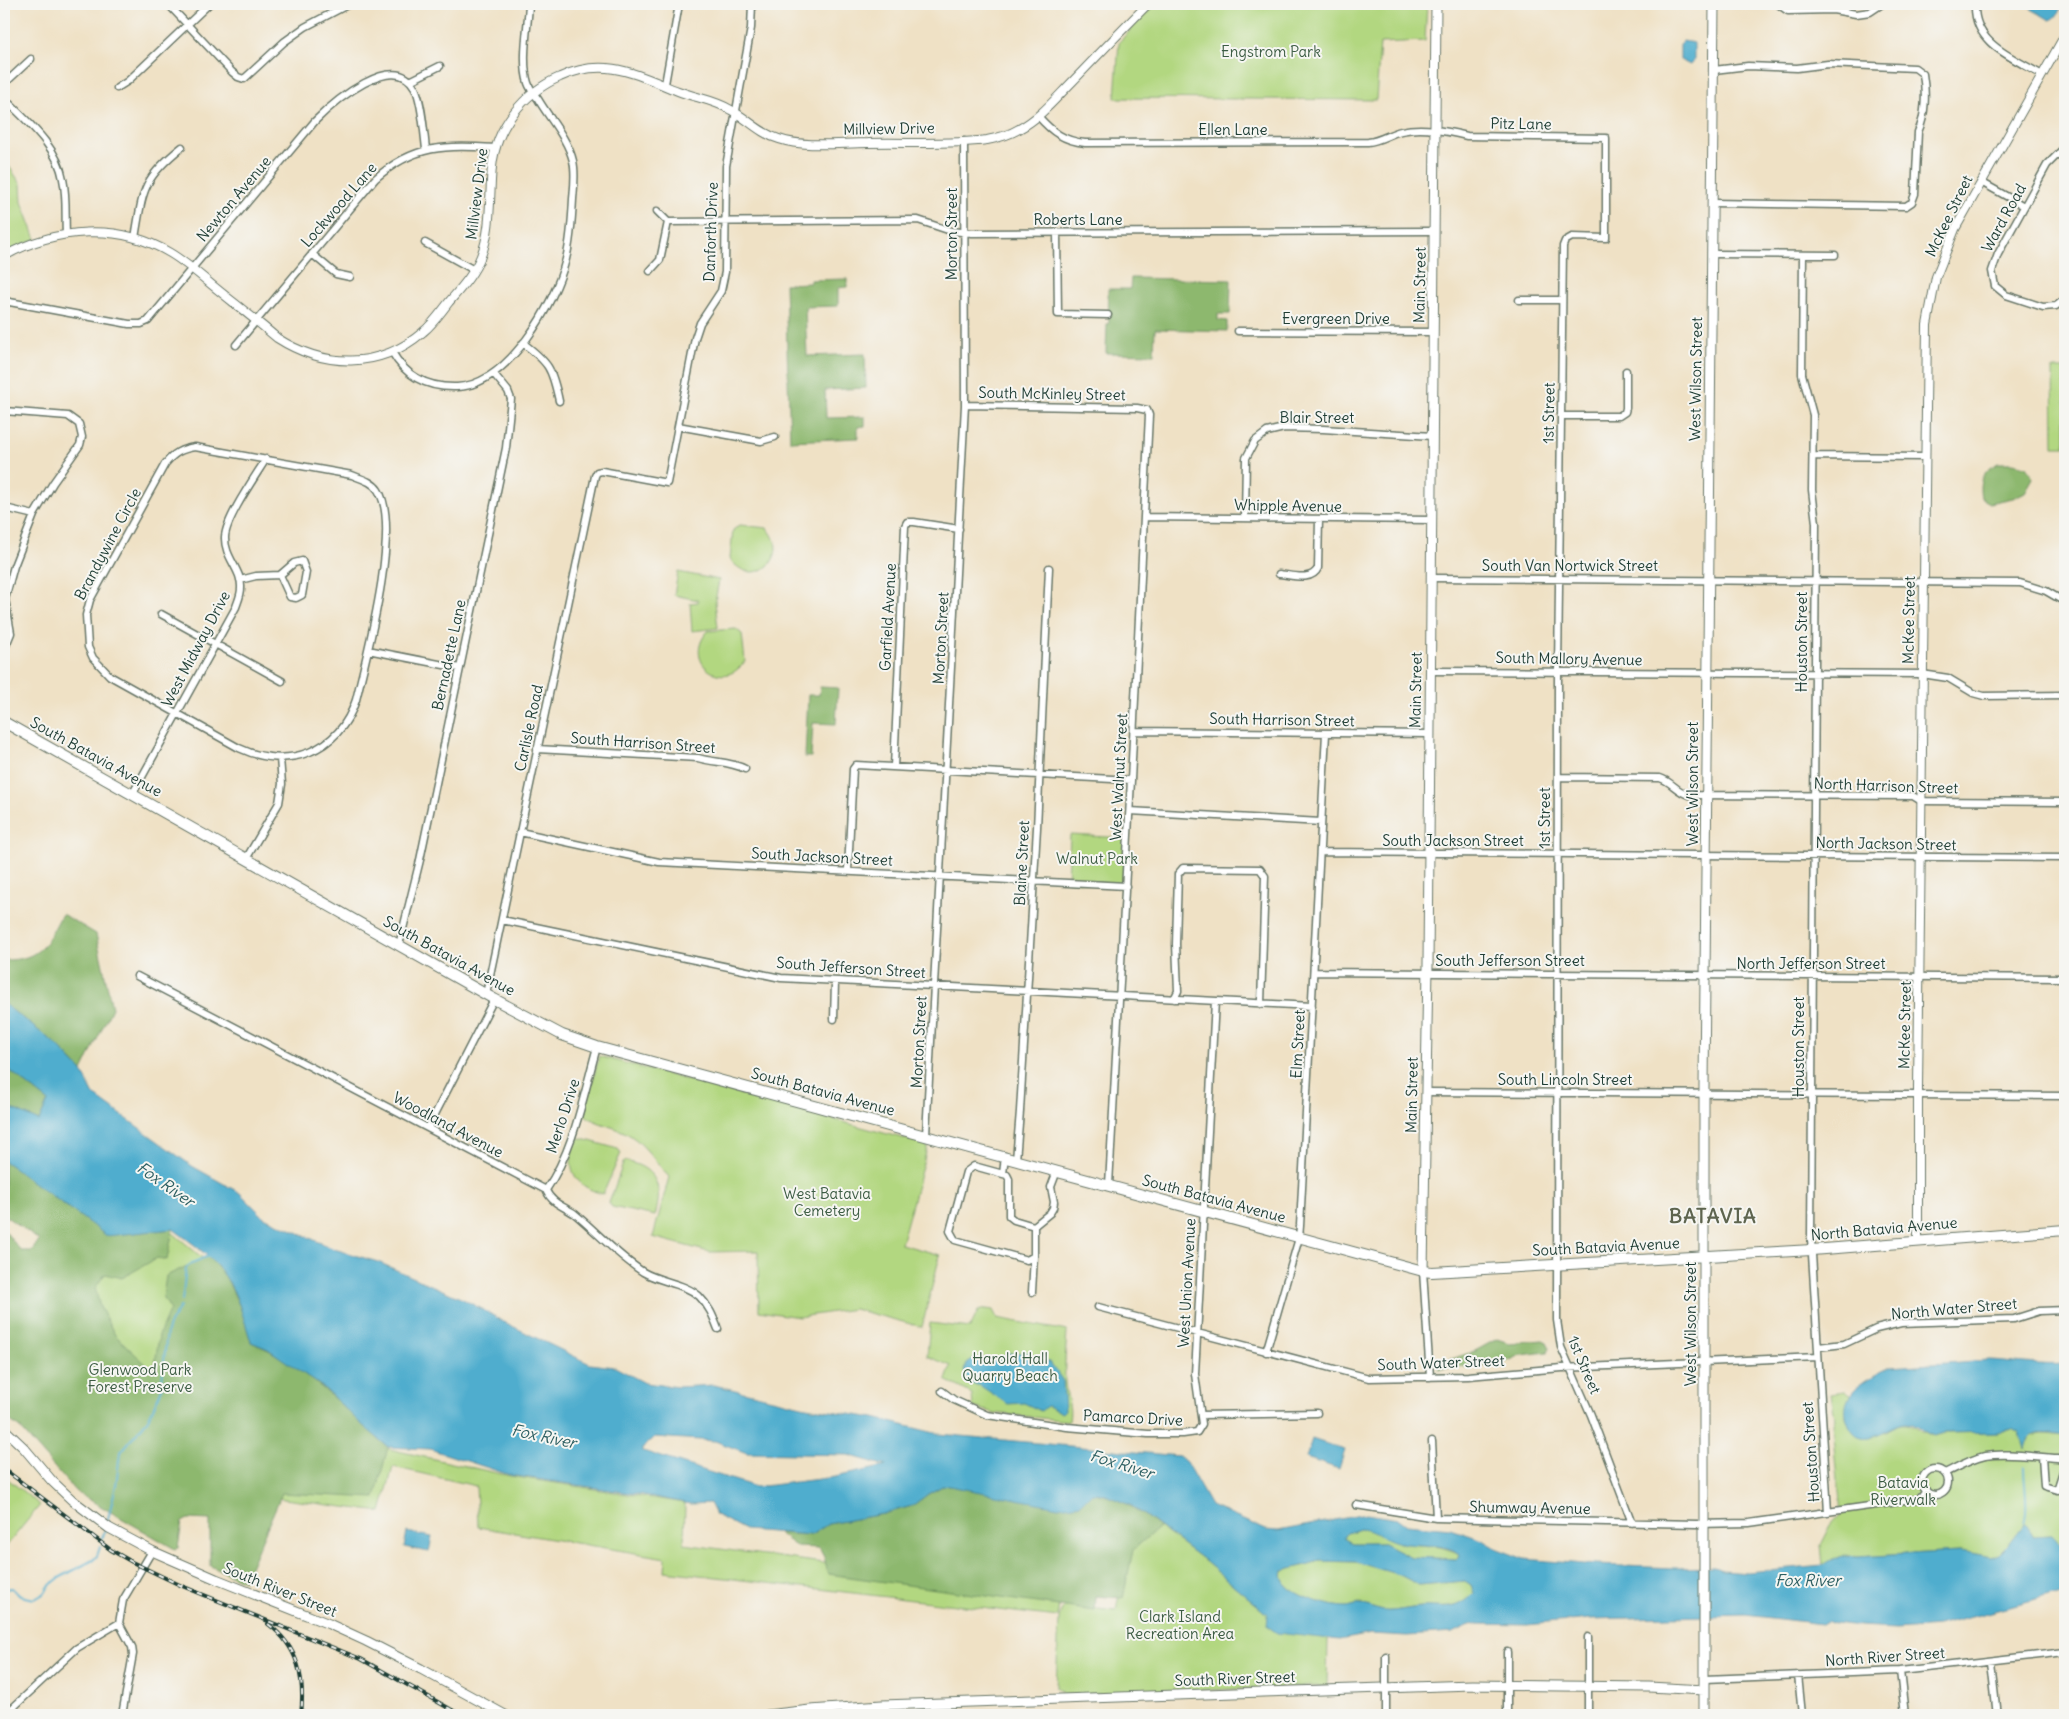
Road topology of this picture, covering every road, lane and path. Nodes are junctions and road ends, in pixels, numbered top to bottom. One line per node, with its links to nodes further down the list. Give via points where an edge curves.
1 (168, 4): 13 (street)
2 (209, 4): 13 (street)
3 (349, 4): 13 (street, via 305,27 244,79 238,77)
4 (529, 4): 23 (street, via 526,67 528,84)
5 (679, 4): 21 (street)
6 (752, 4): 25 (street, Danforth Drive, via 751,28)
7 (1148, 4): 26 (street, Millview Drive)
8 (1436, 4): 27 (main road, Main Street)
9 (1714, 4): 17 (main road, West Wilson Street)
10 (1882, 4): 12 (street, via 1864,14 1833,10 1797,11)
11 (1975, 4): 18 (street, via 1976,22 1983,36 1992,45)
12 (1779, 5)
13 (188, 25): 22 (street)
14 (2065, 34): 18 (street, McKee Street)
15 (31, 59): 20 (street)
16 (440, 66): 19 (street)
17 (1714, 70): 35 (main road, West Wilson Street); 35 (street, via 1828,64 1915,68 1923,74 1924,102 1918,132 1916,194 1906,206)
18 (2042, 75): 34 (street, McKee Street)
19 (410, 81): 33 (street, via 416,89); 51 (street, Newton Avenue, via 398,74 382,75 328,108)
20 (4, 84)
21 (665, 84): 23 (street, Millview Drive, via 628,71 592,68 560,77); 25 (street, Millview Drive)
22 (117, 88)
23 (533, 92): 32 (street, Millview Drive, via 513,113); 63 (street, via 569,150 575,171 566,259 554,295)
24 (4, 98): 43 (street, via 47,144 59,165 65,192)
25 (735, 112): 29 (street, Millview Drive, via 763,133 788,142); 38 (street, Danforth Drive, via 726,166)
26 (1038, 116): 27 (street, Ellen Lane, via 1058,135 1086,143 1373,142 1400,131); 29 (street, Millview Drive, via 1001,137)
27 (1435, 130): 28 (street, Pitz Lane, via 1466,136); 40 (main road, Main Street)
28 (1606, 138): 57 (street, 1st Street, via 1606,238 1572,237 1565,241)
29 (964, 141): 41 (street, Morton Street)
30 (182, 147): 44 (street, via 159,166 147,184)
31 (2065, 147): 36 (street, Ward Road, via 2047,166)
32 (496, 148): 33 (street, Lockwood Lane, via 456,145); 52 (street, Millview Drive, via 488,232)
33 (426, 149): 46 (street, Lockwood Lane, via 398,161 375,179)
34 (1981, 182): 36 (street); 77 (street, McKee Street, via 1943,257 1931,298 1925,354)
35 (1712, 204): 47 (main road, West Wilson Street)
36 (2024, 206): 55 (street, Ward Road, via 1998,254 1992,278 2002,293 2043,307 2056,306)
37 (657, 211): 39 (street)
38 (724, 221): 39 (street, Roberts Lane); 41 (street, Roberts Lane, via 918,220); 73 (street, Danforth Drive, via 725,272 721,291 700,323)
39 (668, 222): 53 (street, via 660,260)
40 (1434, 231): 42 (street, Roberts Lane); 62 (main road, Main Street)
41 (965, 232): 42 (street, Roberts Lane); 69 (street, Morton Street)
42 (1057, 232): 59 (street, via 1058,314)
43 (66, 234): 44 (street, Millview Drive, via 101,232); 50 (street, Millview Drive, via 35,241)
44 (134, 238): 51 (street, Millview Drive, via 169,253)
45 (425, 243): 52 (street)
46 (312, 254): 54 (street, via 336,274); 60 (street, Lockwood Lane)
47 (1712, 254): 48 (street); 93 (main road, West Wilson Street)
48 (1803, 255): 49 (street); 76 (street, Houston Street, via 1802,374 1812,415)
49 (1835, 255)
50 (4, 256)
51 (192, 269): 58 (street, Newton Avenue, via 153,316 140,324); 60 (street, Millview Drive)
52 (474, 270): 65 (street, Millview Drive, via 424,331)
53 (650, 271)
54 (350, 277)
55 (2065, 299)
56 (1519, 300): 57 (street)
57 (1562, 300): 72 (street, 1st Street)
58 (4, 301)
59 (1108, 315)
60 (257, 322): 64 (street, Lockwood Lane); 65 (street, Millview Drive, via 293,348 318,358 354,361)
61 (1238, 331): 62 (street, Evergreen Drive)
62 (1433, 332): 75 (main road, Main Street)
63 (523, 342): 67 (street); 68 (street, via 550,367)
64 (236, 345)
65 (392, 352): 67 (street, via 408,373 435,386 467,387)
66 (1626, 371): 72 (street, via 1625,412 1619,416)
67 (494, 374): 101 (street, Bernadette Lane, via 511,399 506,448)
68 (559, 401)
69 (965, 405): 70 (street, South McKinley Street); 86 (street, Morton Street)
70 (1137, 408): 82 (street, West Walnut Street, via 1147,410 1149,415)
71 (4, 411): 81 (street, via 68,416 79,424 81,430 80,444)
72 (1562, 416): 91 (street, 1st Street)
73 (678, 426): 74 (street, via 761,441); 79 (street, Danforth Drive, via 667,483)
74 (775, 436)
75 (1432, 436): 83 (street, Blair Street, via 1284,428 1267,432 1255,441 1246,458); 85 (main road, Main Street)
76 (1813, 456): 77 (street); 94 (street, Houston Street)
77 (1924, 458): 95 (street, McKee Street)
78 (266, 459): 92 (street, West Midway Drive, via 225,533 226,551); 100 (street, Brandywine Circle, via 366,480 382,497 386,550); 109 (street, Brandywine Circle, via 195,447 173,454 90,600 86,630 93,658 110,676)
79 (602, 471): 114 (street, Carlisle Road, via 594,476)
80 (5, 508): 81 (street)
81 (34, 515): 99 (street, via 7,587 5,598 11,633)
82 (1144, 517): 83 (street, Whipple Avenue); 111 (street, West Walnut Street)
83 (1245, 518): 84 (street, Whipple Avenue)
84 (1319, 519): 85 (street, Whipple Avenue); 88 (street, via 1316,573 1310,577)
85 (1431, 520): 90 (main road, Main Street)
86 (959, 529): 116 (street, Garfield Avenue, via 914,522 907,522 905,526); 118 (street, Morton Street)
87 (1049, 568): 119 (street, Blaine Street)
88 (1279, 574)
89 (280, 575): 89 (street, via 290,597 302,595 306,572 302,561 294,562); 92 (street)
90 (1432, 578): 91 (street, South Van Nortwick Street); 102 (main road, Main Street)
91 (1560, 579): 93 (street, South Van Nortwick Street); 103 (street, 1st Street)
92 (240, 580): 98 (street, West Midway Drive, via 236,607)
93 (1708, 580): 94 (street, South Van Nortwick Street); 104 (main road, West Wilson Street)
94 (1815, 581): 95 (street, South Van Nortwick Street); 105 (street, Houston Street)
95 (1923, 581): 96 (street, South Van Nortwick Street, via 2020,583 2046,591); 106 (street, McKee Street)
96 (2065, 602)
97 (161, 614): 98 (street)
98 (216, 644): 107 (street); 109 (street, West Midway Drive)
99 (4, 650)
100 (368, 650): 101 (street); 115 (street, Brandywine Circle, via 353,710 339,731 316,749)
101 (459, 668): 143 (street, Bernadette Lane, via 420,860)
102 (1430, 671): 103 (street, South Mallory Avenue); 113 (main road, Main Street)
103 (1558, 672): 104 (street, South Mallory Avenue); 120 (street, 1st Street)
104 (1707, 673): 105 (street, South Mallory Avenue); 123 (main road, West Wilson Street)
105 (1814, 674): 106 (street, South Mallory Avenue); 124 (street, Houston Street)
106 (1922, 674): 108 (street, South Mallory Avenue, via 1948,678 1984,696); 125 (street, McKee Street)
107 (282, 681)
108 (2065, 695)
109 (176, 714): 115 (street, Brandywine Circle, via 248,753); 122 (street, West Midway Drive)
110 (4, 722): 122 (main road, South Batavia Avenue)
111 (1134, 731): 112 (street, South Harrison Street); 121 (street, West Walnut Street)
112 (1326, 733): 113 (street, South Harrison Street); 128 (street, Elm Street)
113 (1429, 734): 131 (main road, Main Street)
114 (538, 748): 117 (street, South Harrison Street, via 698,758 735,763); 129 (street, Carlisle Road)
115 (280, 758): 137 (street, via 282,784 279,803)
116 (894, 767): 118 (street); 138 (street, via 856,766 853,769)
117 (745, 769)
118 (946, 770): 119 (street); 139 (street, Morton Street)
119 (1040, 774): 121 (street); 140 (street, Blaine Street)
120 (1558, 777): 123 (street, via 1660,778 1682,793); 132 (street, 1st Street)
121 (1132, 780): 127 (street, West Walnut Street)
122 (132, 795): 137 (main road, South Batavia Avenue)
123 (1706, 795): 124 (street, North Harrison Street); 133 (main road, West Wilson Street)
124 (1814, 796): 125 (street, North Harrison Street, via 1913,796); 134 (street, Houston Street)
125 (1921, 801): 126 (street, North Harrison Street); 135 (street, McKee Street)
126 (2065, 802)
127 (1130, 811): 128 (street); 141 (street, West Walnut Street)
128 (1321, 822): 130 (street, Elm Street)
129 (520, 832): 138 (street, South Jackson Street, via 659,862); 142 (street, Carlisle Road)
130 (1320, 852): 131 (street, South Jackson Street); 144 (street, Elm Street)
131 (1428, 853): 132 (street, South Jackson Street); 145 (main road, Main Street)
132 (1558, 854): 133 (street, South Jackson Street); 146 (street, 1st Street)
133 (1707, 854): 134 (street, North Jackson Street); 147 (main road, West Wilson Street)
134 (1813, 855): 135 (street, North Jackson Street); 149 (street, Houston Street)
135 (1920, 856): 136 (street, North Jackson Street); 150 (street, McKee Street)
136 (2065, 858)
137 (246, 859): 143 (main road, South Batavia Avenue)
138 (848, 870): 139 (street, South Jackson Street)
139 (942, 875): 140 (street, South Jackson Street); 153 (street, Morton Street)
140 (1034, 880): 141 (street, South Jackson Street); 154 (street, Blaine Street)
141 (1126, 886): 156 (street, West Walnut Street)
142 (502, 920): 152 (street, South Jefferson Street, via 782,978); 155 (street, Carlisle Road)
143 (399, 945): 155 (main road, South Batavia Avenue)
144 (1314, 972): 145 (street, South Jefferson Street); 160 (street, Elm Street)
145 (1428, 973): 146 (street, South Jefferson Street); 163 (main road, Main Street)
146 (1558, 974): 147 (street, South Jefferson Street); 164 (street, 1st Street)
147 (1706, 975): 149 (street, North Jefferson Street); 166 (main road, West Wilson Street)
148 (137, 976): 169 (street, Woodland Avenue)
149 (1812, 976): 150 (street, North Jefferson Street); 165 (street, Houston Street)
150 (1919, 977): 151 (street, North Jefferson Street); 167 (street, McKee Street)
151 (2065, 978)
152 (835, 982): 153 (street, South Jefferson Street); 161 (street)
153 (935, 986): 154 (street, South Jefferson Street); 170 (street, Morton Street)
154 (1027, 992): 156 (street, South Jefferson Street); 172 (street, Blaine Street)
155 (490, 996): 162 (main road, South Batavia Avenue, via 545,1027); 169 (street, Carlisle Road)
156 (1120, 997): 157 (street, South Jefferson Street); 175 (street, West Walnut Street)
157 (1174, 999): 158 (street, South Jefferson Street); 159 (street, via 1178,991 1178,874 1183,868 1260,869 1265,876)
158 (1215, 1001): 159 (street, South Jefferson Street); 177 (street, West Union Avenue)
159 (1261, 1004): 160 (street, South Jefferson Street)
160 (1312, 1006): 180 (street, Elm Street)
161 (834, 1019)
162 (597, 1047): 170 (main road, South Batavia Avenue); 176 (street, Merlo Drive, via 579,1117)
163 (1426, 1092): 164 (street, South Lincoln Street); 186 (main road, Main Street)
164 (1557, 1093): 166 (street, South Lincoln Street); 185 (street, 1st Street)
165 (1812, 1093): 166 (street, South Lincoln Street); 167 (street, South Lincoln Street); 182 (street, Houston Street)
166 (1704, 1094): 184 (main road, West Wilson Street)
167 (1918, 1095): 168 (street, South Lincoln Street); 181 (street, McKee Street)
168 (2065, 1096)
169 (428, 1128): 176 (street, Woodland Avenue)
170 (926, 1135): 171 (main road, South Batavia Avenue)
171 (1005, 1156): 172 (main road, South Batavia Avenue); 174 (street)
172 (1016, 1160): 173 (main road, South Batavia Avenue)
173 (1057, 1171): 175 (main road, South Batavia Avenue); 178 (street, via 1051,1187 1053,1208)
174 (1003, 1174): 178 (street, via 1009,1179 1009,1216); 183 (street, via 974,1166 966,1172 951,1236 954,1240 1020,1259)
175 (1109, 1185): 177 (main road, South Batavia Avenue)
176 (546, 1190): 190 (street, Woodland Avenue, via 550,1198 642,1271 656,1280 697,1294 708,1305)
177 (1204, 1212): 180 (main road, South Batavia Avenue); 191 (street, West Union Avenue)
178 (1034, 1226): 183 (street)
179 (2065, 1230): 181 (main road, North Batavia Avenue)
180 (1299, 1238): 186 (main road, South Batavia Avenue); 193 (street, Elm Street)
181 (1918, 1240): 182 (main road, North Batavia Avenue)
182 (1812, 1250): 184 (main road, North Batavia Avenue); 192 (street, Houston Street)
183 (1034, 1256): 187 (street)
184 (1704, 1256): 185 (main road, South Batavia Avenue); 195 (main road, West Wilson Street)
185 (1557, 1264): 186 (main road, South Batavia Avenue); 196 (street, 1st Street, via 1558,1333)
186 (1423, 1270): 197 (street, Main Street)
187 (1032, 1292)
188 (1098, 1307): 191 (street, South Water Street)
189 (2065, 1310): 192 (street, North Water Street, via 2039,1312 2014,1319 1901,1323 1876,1329 1844,1344)
190 (718, 1329)
191 (1197, 1334): 193 (street, South Water Street); 200 (street, West Union Avenue, via 1195,1374)
192 (1818, 1347): 194 (street, Houston Street)
193 (1266, 1352): 197 (street, South Water Street, via 1369,1378)
194 (1818, 1357): 195 (street); 207 (street, Houston Street)
195 (1704, 1361): 196 (street, South Water Street); 210 (main road, West Wilson Street)
196 (1571, 1368): 197 (street, South Water Street); 209 (street, 1st Street)
197 (1430, 1377)
198 (942, 1391): 200 (street, Pamarco Drive, via 987,1415 1068,1427 1183,1434 1197,1432 1202,1424)
199 (1317, 1413): 200 (street, Pamarco Drive)
200 (1201, 1416)
201 (4, 1429): 211 (main road, South River Street, via 72,1500 110,1528)
202 (1432, 1441): 208 (street)
203 (2042, 1457): 203 (street, via 2064,1459 2056,1490 2044,1486); 204 (street, via 1984,1456)
204 (1945, 1473): 205 (street, via 1935,1469 1927,1472 1923,1479); 205 (street, via 1948,1480 1945,1491 1933,1494)
205 (1926, 1490): 207 (street, Shumway Avenue, via 1919,1499)
206 (1356, 1505): 208 (street, Shumway Avenue)
207 (1828, 1512): 210 (street, Shumway Avenue, via 1749,1523)
208 (1436, 1518): 209 (street, Shumway Avenue)
209 (1632, 1523): 210 (street, Shumway Avenue)
210 (1704, 1524): 220 (main road, West Wilson Street)
211 (152, 1551): 212 (street, via 124,1600); 227 (main road, South River Street, via 354,1636)
212 (120, 1623): 225 (street, via 78,1648); 226 (street, via 133,1654)
213 (1588, 1637): 222 (street)
214 (1507, 1652): 221 (street)
215 (2065, 1652): 217 (street, North River Street)
216 (1386, 1656): 223 (street)
217 (1991, 1662): 218 (street, North River Street); 235 (street)
218 (1900, 1671): 219 (street, North River Street); 234 (street)
219 (1798, 1675): 220 (street, North River Street); 233 (street)
220 (1705, 1679): 224 (main road, West Wilson Street)
221 (1507, 1685): 222 (main road, South River Street); 223 (main road, South River Street); 230 (street)
222 (1588, 1686): 224 (main road, South River Street); 231 (street)
223 (1386, 1688): 228 (main road, South River Street, via 882,1705); 229 (street)
224 (1704, 1690): 232 (main road, West Wilson Street)
225 (4, 1715)
226 (122, 1715)
227 (505, 1715)
228 (767, 1715)
229 (1386, 1715)
230 (1507, 1715)
231 (1588, 1715)
232 (1704, 1715)
233 (1802, 1715)
234 (1904, 1715)
235 (1997, 1715)

